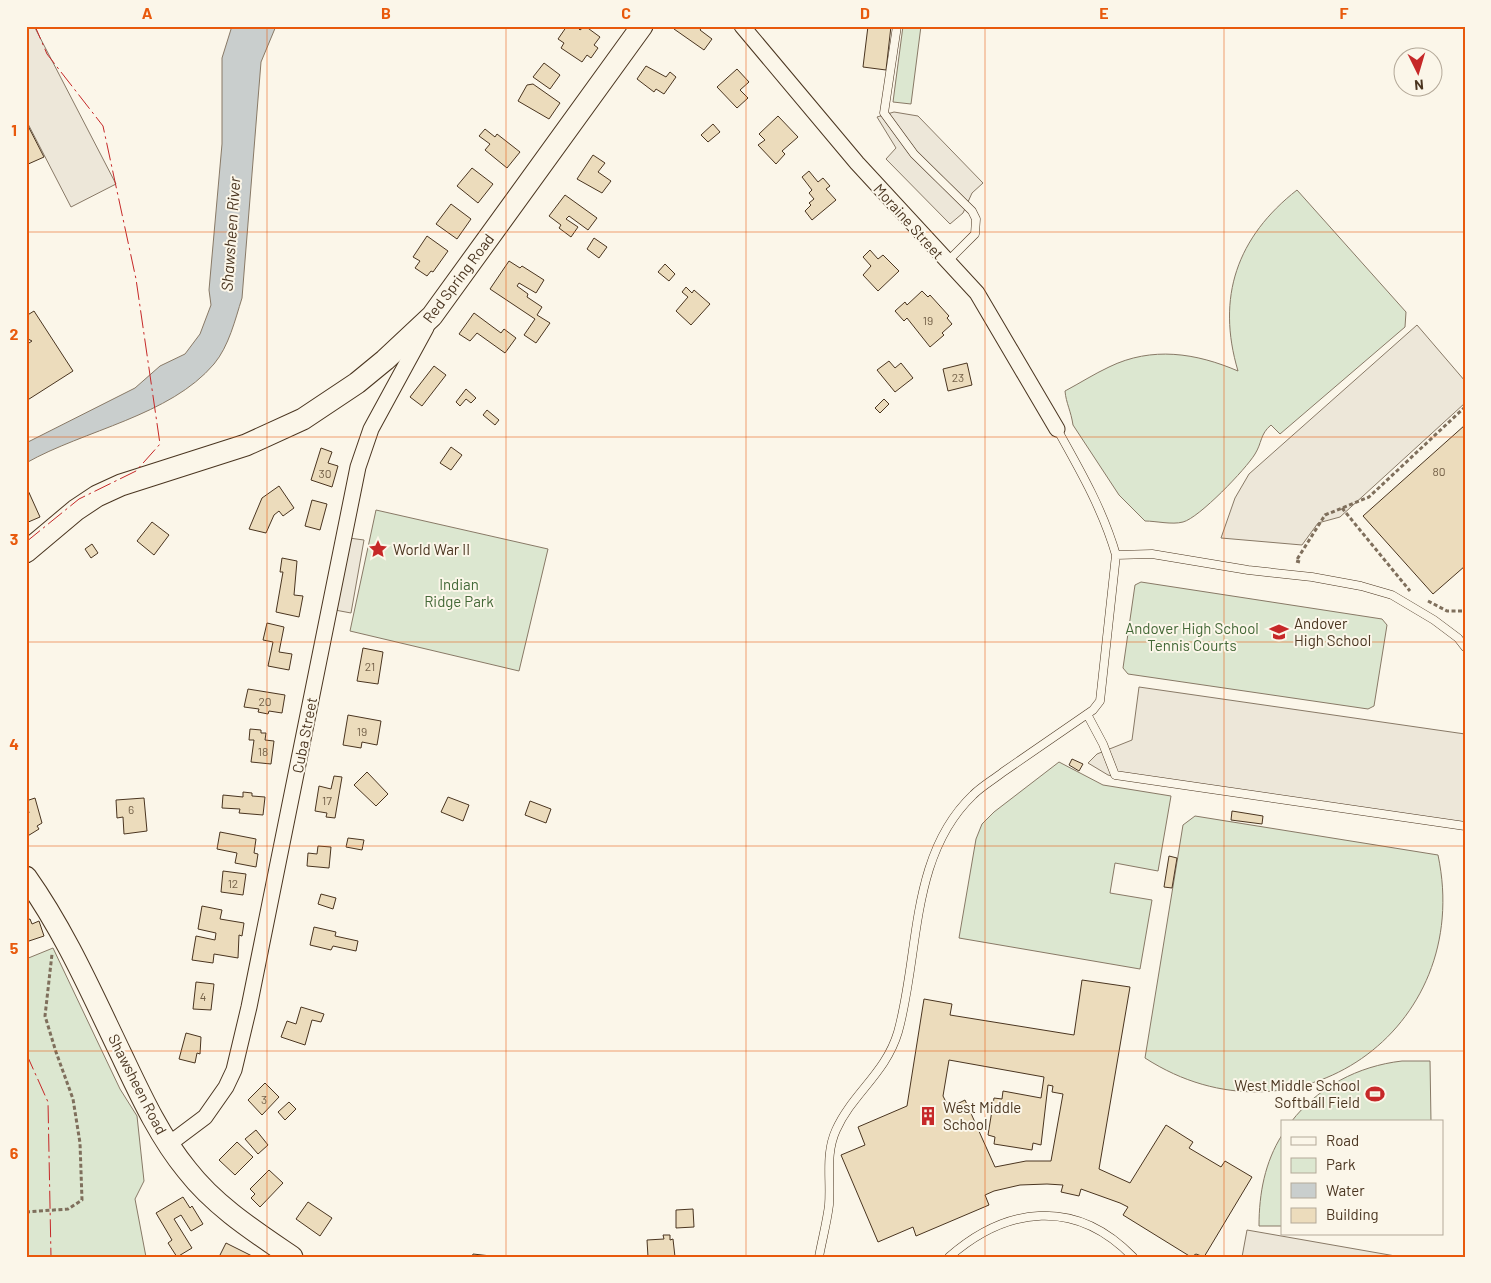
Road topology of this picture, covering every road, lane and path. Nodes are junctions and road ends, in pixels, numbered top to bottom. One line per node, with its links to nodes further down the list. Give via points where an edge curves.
1 (642, 26): 5 (main road, Red Spring Road)
2 (742, 26): 4 (street, Moraine Street, via 857,163)
3 (896, 26): 4 (lane, via 884,113 914,154 972,211 976,219 975,234)
4 (947, 262): 7 (street, Moraine Street, via 977,293)
5 (432, 316): 9 (main road, Red Spring Road, via 357,383 303,419 246,445 109,491 76,510); 21 (street, Cuba Street, via 371,429 358,467 234,1070 205,1117)
6 (1465, 407): 8 (path, via 1369,497)
7 (1057, 429): 10 (lane, via 1087,482)
8 (1342, 508): 11 (path, via 1325,515 1296,561); 12 (path, via 1413,595)
9 (26, 552)
10 (1116, 555): 15 (lane, via 1152,554 1361,586 1392,595); 17 (lane, via 1102,696 1097,706)
11 (1305, 563)
12 (1405, 592)
13 (1422, 598): 14 (path, via 1447,611)
14 (1465, 611)
15 (1462, 639): 16 (lane)
16 (1465, 648)
17 (1087, 714): 18 (lane, via 1115,774); 24 (lane, via 974,794 954,817 939,843 924,886 912,968 898,1032 880,1071 840,1120 831,1142 829,1204)
18 (1465, 826)
19 (26, 877): 20 (main road, Shawsheen Road)
20 (67, 942): 21 (main road, Shawsheen Road); 22 (path, via 52,950 45,1016 74,1099 80,1143 82,1200 68,1209)
21 (169, 1144): 23 (main road, Shawsheen Road, via 186,1170 212,1197)
22 (26, 1212)
23 (292, 1257)
24 (819, 1257)
25 (948, 1257): 26 (lane, via 968,1240 994,1225 1023,1217 1043,1216 1064,1218 1093,1227)
26 (1133, 1257)

